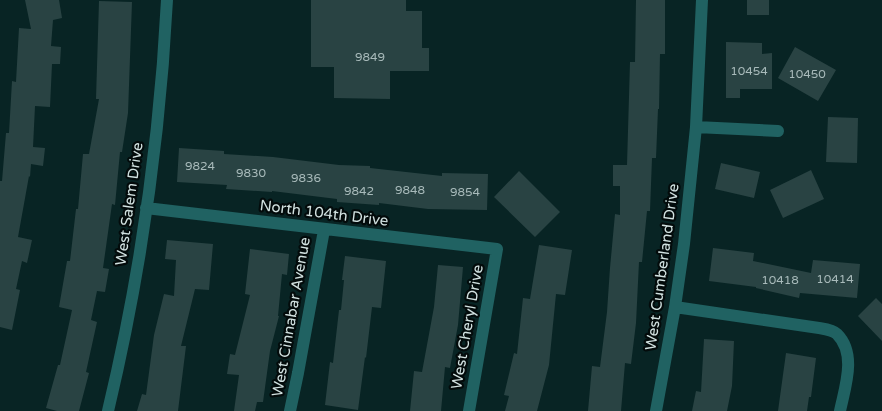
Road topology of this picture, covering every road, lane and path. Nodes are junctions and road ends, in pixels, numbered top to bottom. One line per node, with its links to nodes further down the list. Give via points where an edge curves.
1 (166, 0): 5 (street, West Salem Drive, via 160,97)
2 (702, 0): 3 (street, West Cumberland Drive)
3 (696, 127): 4 (street); 8 (street, West Cumberland Drive)
4 (778, 131)
5 (146, 208): 6 (street, North 104th Drive); 9 (street, West Salem Drive)
6 (324, 230): 7 (street, North 104th Drive); 10 (street, West Cinnabar Avenue)
7 (497, 249): 11 (street, West Cheryl Drive)
8 (675, 307): 12 (street, West Cumberland Drive); 13 (street, via 828,329 836,333 849,358)
9 (108, 411)
10 (290, 411)
11 (470, 411)
12 (656, 411)
13 (840, 411)

